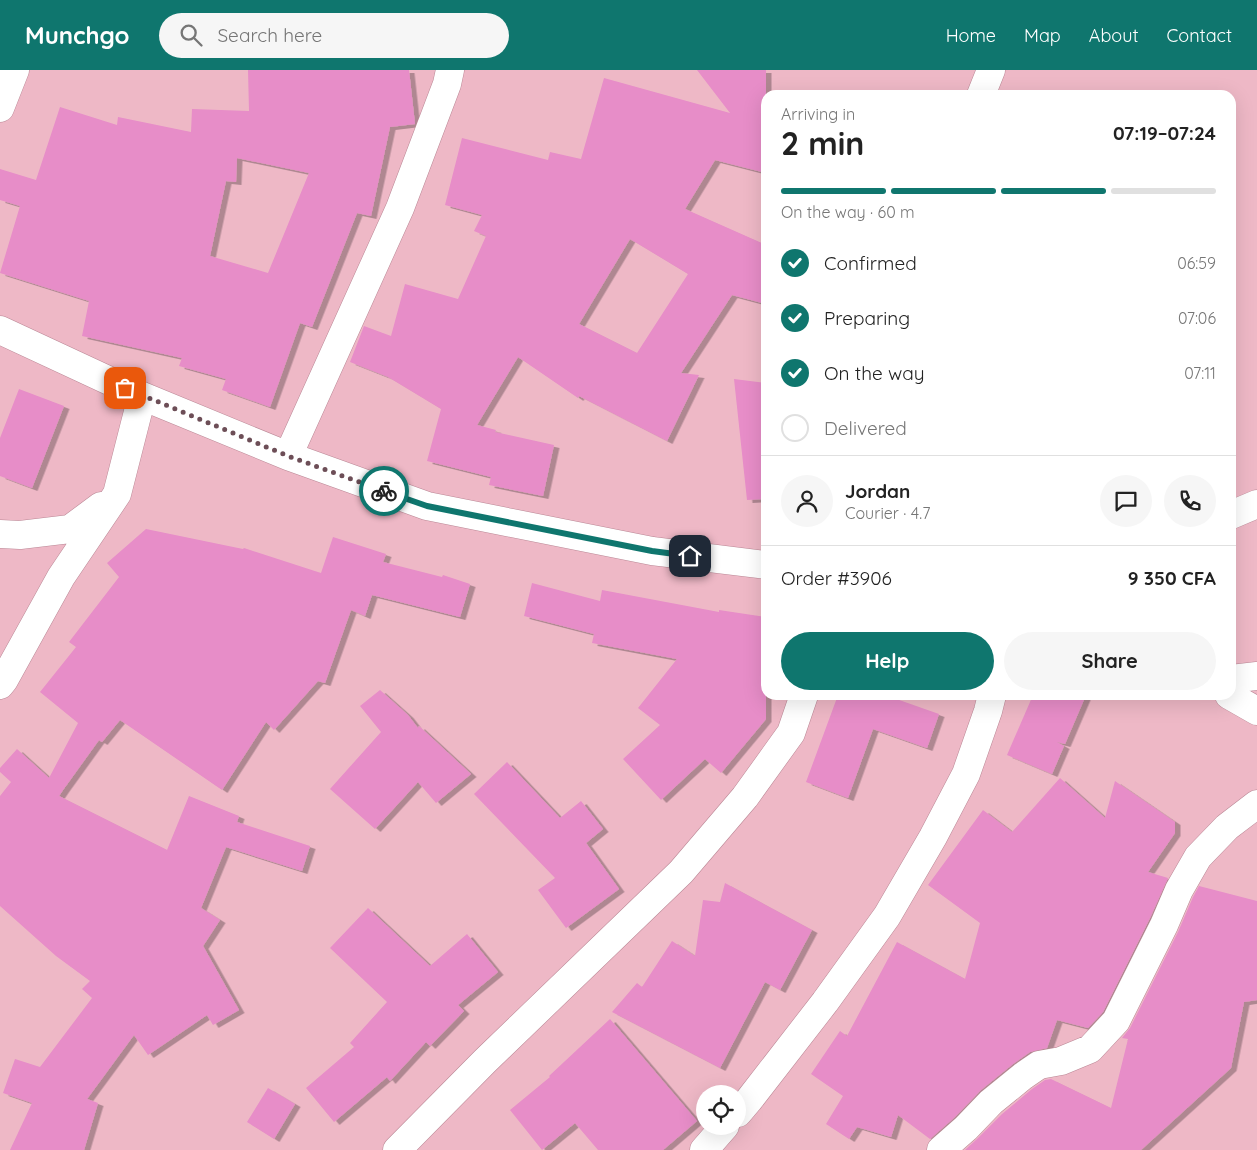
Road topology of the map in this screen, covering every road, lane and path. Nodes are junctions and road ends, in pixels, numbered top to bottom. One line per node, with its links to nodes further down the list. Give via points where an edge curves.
1 (15, 70): 5 (street)
2 (450, 70): 8 (street, via 400,208)
3 (991, 70): 4 (street)
4 (983, 90)
5 (0, 108)
6 (0, 330): 7 (street)
7 (142, 396): 8 (street); 9 (street)
8 (288, 456): 13 (street, via 427,506 652,551)
9 (117, 494): 12 (street, via 70,529); 16 (street, via 61,577)
10 (1257, 504): 11 (street)
11 (1236, 513)
12 (0, 534)
13 (761, 565)
14 (1257, 676): 15 (street)
15 (1236, 678)
16 (0, 685)
17 (1236, 699): 20 (street)
18 (802, 700): 24 (street, via 792,733 745,797 681,872 484,1061)
19 (991, 700): 22 (street, via 966,774 887,916)
20 (1257, 711)
21 (1257, 804): 26 (street, via 1227,827 1198,857 1116,1021 1090,1049 1062,1061 1039,1065 1023,1076)
22 (746, 1104)
23 (717, 1135): 25 (street)
24 (397, 1150)
25 (704, 1150)
26 (940, 1150)

